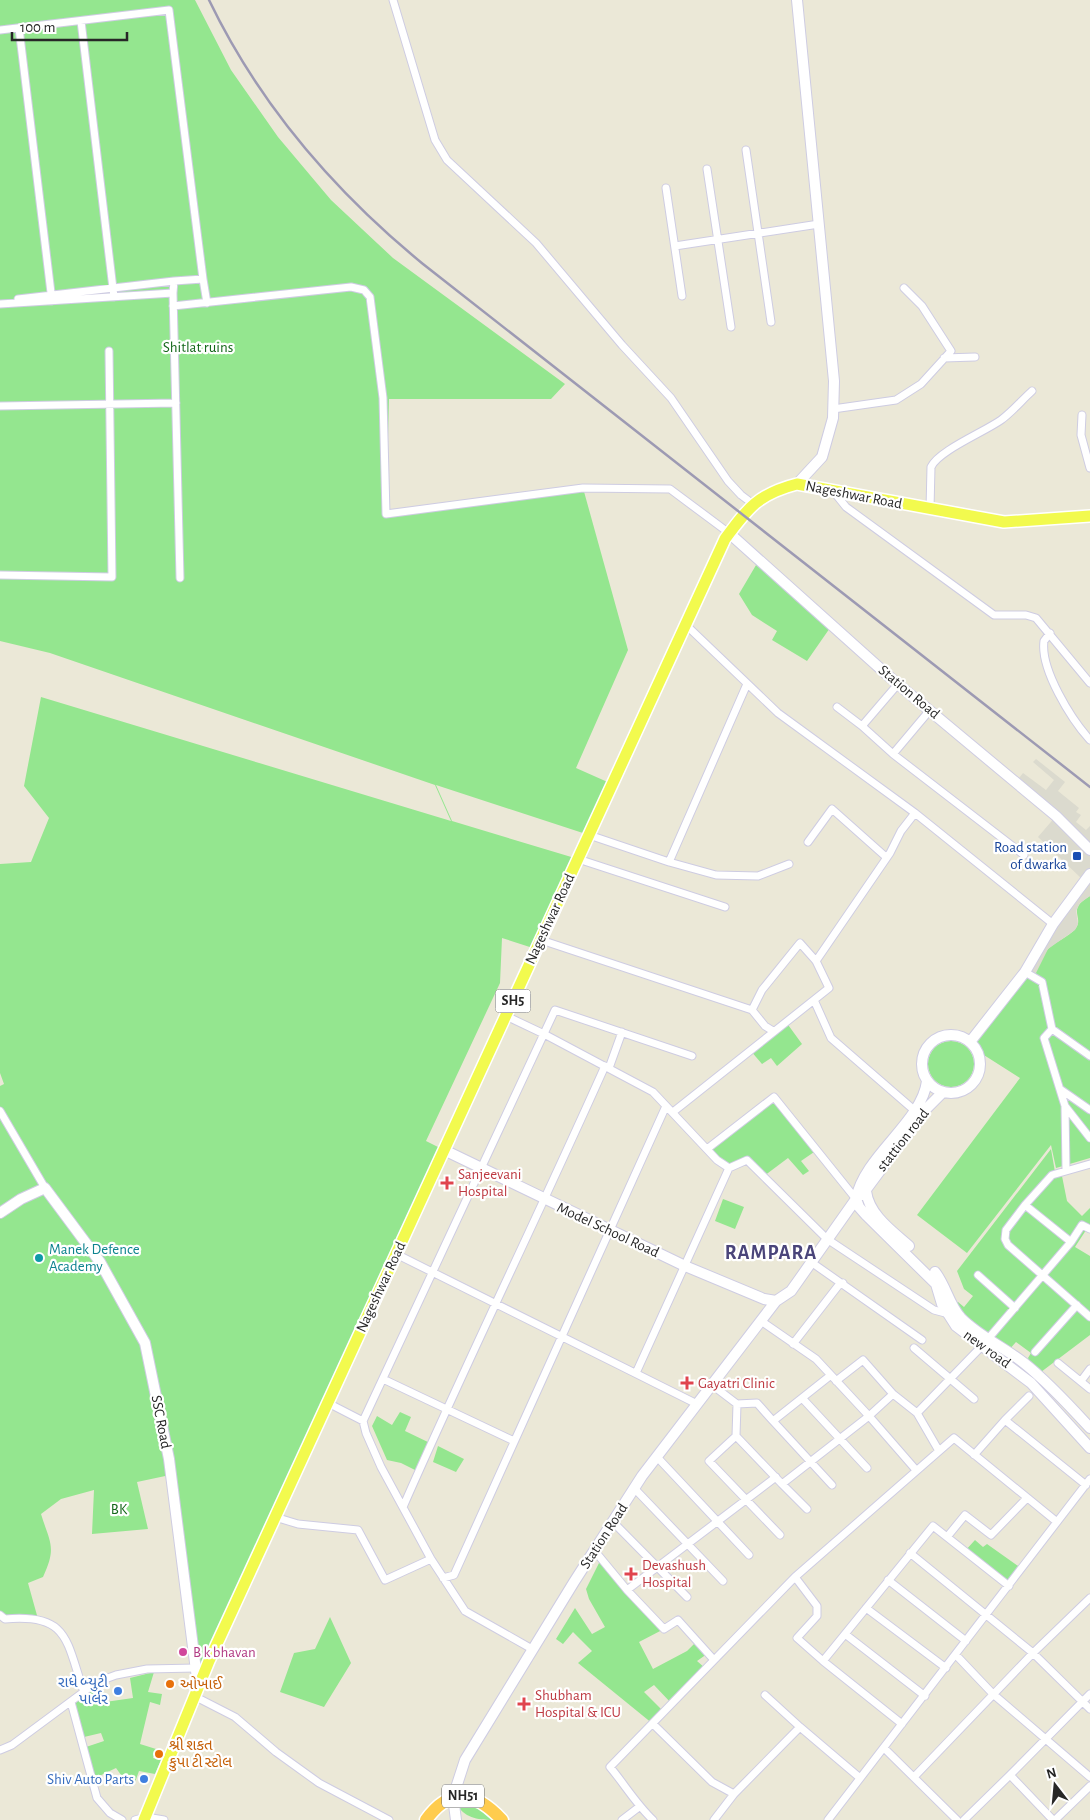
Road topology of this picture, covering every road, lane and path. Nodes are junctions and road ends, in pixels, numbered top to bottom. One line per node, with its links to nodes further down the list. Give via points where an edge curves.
1 (393, 0): 38 (street, via 435,140 447,160 536,243 671,398 728,481)
2 (797, 0): 9 (street)
3 (81, 21): 4 (street); 13 (street, via 168,10); 15 (street)
4 (20, 28): 5 (street); 20 (street)
5 (0, 30)
6 (746, 150): 10 (street)
7 (707, 169): 11 (street)
8 (666, 188): 12 (street)
9 (819, 224): 10 (street); 33 (street, via 834,381)
10 (759, 233): 11 (street); 24 (street)
11 (717, 240): 12 (street); 25 (street)
12 (675, 246): 18 (street)
13 (203, 279): 14 (street); 22 (street)
14 (174, 281): 15 (street); 17 (street)
15 (113, 288): 19 (street); 20 (street)
16 (904, 288): 28 (street, via 922,306 951,350)
17 (173, 294): 19 (street); 23 (street)
18 (682, 296)
19 (114, 297): 20 (street)
20 (52, 298): 21 (street)
21 (0, 303)
22 (207, 303): 23 (street); 41 (street, via 351,287 364,290 370,297 383,398 386,514 583,488 670,489)
23 (173, 306): 30 (street)
24 (771, 322)
25 (731, 327)
26 (109, 351): 31 (street)
27 (975, 357): 28 (street)
28 (944, 358): 33 (street, via 921,384 896,400)
29 (1032, 391): 39 (street, via 1003,418 934,461)
30 (176, 403): 31 (street); 43 (street)
31 (110, 404): 32 (street); 42 (street, via 112,577)
32 (0, 406)
33 (833, 409): 36 (street, via 822,457)
34 (1082, 415): 35 (street, via 1081,435)
35 (1090, 468)
36 (797, 484): 37 (main road, Nageshwar Road / SH5); 38 (main road, Nageshwar Road / SH5, via 776,489)
37 (834, 492): 39 (main road, Nageshwar Road / SH5); 45 (street, via 846,507 994,615 1031,616)
38 (753, 504): 41 (main road, Nageshwar Road / SH5)
39 (930, 509): 40 (main road, Nageshwar Road / SH5, via 1004,522)
40 (1090, 516)
41 (729, 533): 44 (main road, Nageshwar Road / SH5); 48 (street, Station Road)
42 (0, 575)
43 (180, 578)
44 (686, 624): 47 (street); 55 (main road, Nageshwar Road / SH5)
45 (1050, 633): 46 (street); 52 (street, via 1044,641 1045,660 1068,711)
46 (1090, 683)
47 (747, 684): 54 (street, via 778,713); 61 (street)
48 (898, 684): 50 (street, Station Road); 51 (street)
49 (837, 707): 51 (street)
50 (930, 710): 53 (street); 57 (street, Station Road, via 1056,816)
51 (862, 726): 53 (street)
52 (1090, 740)
53 (893, 754): 58 (street)
54 (915, 813): 59 (street); 65 (street)
55 (589, 835): 60 (main road, Nageshwar Road / SH5); 61 (street)
56 (808, 842): 59 (street, via 832,809)
57 (1090, 850)
58 (1024, 855)
59 (886, 857): 67 (street)
60 (578, 859): 64 (street); 66 (main road, Nageshwar Road / SH5)
61 (670, 862): 62 (street, via 716,876 758,876)
62 (789, 864)
63 (1090, 874): 65 (street)
64 (725, 907)
65 (1053, 924): 68 (street)
66 (540, 940): 70 (street); 71 (main road, Nageshwar Road / SH5)
67 (816, 960): 69 (street, via 829,988); 70 (street, via 800,943 762,990)
68 (1025, 972): 72 (street, via 1042,982); 76 (street)
69 (814, 1000): 73 (street); 85 (street, via 831,1038)
70 (752, 1010): 73 (street)
71 (506, 1016): 75 (street); 91 (main road, Nageshwar Road / SH5)
72 (1052, 1029): 78 (street); 81 (street, via 1044,1038)
73 (773, 1031): 88 (street)
74 (622, 1032): 75 (street, via 555,1010); 77 (street); 79 (street)
75 (544, 1034): 79 (street); 94 (street)
76 (970, 1042): 80 (street, via 952,1035 934,1040 927,1046 921,1064); 82 (street, via 979,1059 976,1078 962,1091)
77 (692, 1056)
78 (1090, 1056)
79 (607, 1067): 83 (street, via 653,1092); 99 (street)
80 (927, 1082): 82 (street); 85 (street, via 926,1091)
81 (1060, 1089): 84 (street); 86 (street)
82 (943, 1092): 97 (street, stattion road, via 925,1110)
83 (666, 1106): 88 (street); 104 (street)
84 (1064, 1106): 89 (street); 95 (street)
85 (914, 1110): 98 (street, via 870,1168)
86 (1090, 1110)
87 (0, 1111): 96 (street, SSC Road)
88 (673, 1112): 90 (street)
89 (1090, 1138)
90 (707, 1149): 93 (street); 98 (street, via 774,1097)
91 (444, 1150): 94 (street, Model School Road); 107 (main road, Nageshwar Road / SH5)
92 (1090, 1164): 95 (street)
93 (729, 1168): 105 (street, via 747,1160); 109 (street)
94 (482, 1169): 99 (street, Model School Road); 110 (street)
95 (1066, 1170): 100 (street, via 1052,1175)
96 (45, 1188): 102 (street); 199 (street, SSC Road, via 100,1262 145,1343 169,1459)
97 (866, 1191): 98 (street, stattion road); 101 (street, new road)
98 (856, 1199): 101 (street, via 866,1199); 105 (street); 118 (street, new road, via 866,1215 936,1284)
99 (545, 1200): 104 (street, Model School Road); 115 (street)
100 (1025, 1204): 106 (street); 112 (street, via 1006,1230 1005,1240)
101 (873, 1210): 118 (street, new road, via 944,1283)
102 (0, 1213)
103 (1090, 1229): 106 (street, via 1082,1225)
104 (610, 1231): 109 (street, Model School Road); 121 (street)
105 (828, 1239): 108 (street); 118 (street, via 934,1310)
106 (1071, 1242): 112 (street)
107 (396, 1254): 110 (street); 140 (main road, Nageshwar Road / SH5)
108 (811, 1262): 113 (street); 114 (street, Station Road, via 791,1291)
109 (685, 1266): 114 (street, Model School Road); 129 (street)
110 (434, 1272): 115 (street); 132 (street)
111 (978, 1275): 117 (street)
112 (1044, 1275): 116 (street); 117 (street)
113 (843, 1283): 122 (street); 124 (street)
114 (776, 1301): 120 (street, Station Road)
115 (494, 1302): 121 (street); 143 (street)
116 (1077, 1305): 119 (street); 126 (street)
117 (1015, 1308): 123 (street)
118 (951, 1312): 123 (street, new road, via 956,1326)
119 (1090, 1317)
120 (761, 1321): 124 (street); 134 (street, Station Road)
121 (562, 1336): 129 (street); 152 (street)
122 (922, 1340)
123 (985, 1343): 131 (street); 149 (street, new road, via 1024,1363); 153 (street, new road, via 1031,1383)
124 (792, 1344): 130 (street, via 816,1359)
125 (914, 1348): 131 (street)
126 (1035, 1352)
127 (1058, 1363): 133 (street)
128 (1090, 1369): 133 (street)
129 (636, 1373): 141 (street)
130 (834, 1378): 136 (street, via 863,1360); 138 (street); 145 (street)
131 (951, 1378): 139 (street); 144 (street)
132 (383, 1379): 143 (street); 147 (street)
133 (1081, 1381): 135 (street)
134 (712, 1385): 141 (street, Station Road); 142 (street)
135 (1090, 1389)
136 (893, 1394): 144 (street); 145 (street)
137 (1029, 1396): 146 (street)
138 (802, 1398): 148 (street); 151 (street)
139 (974, 1399)
140 (328, 1403): 147 (street); 169 (main road, Nageshwar Road / SH5)
141 (698, 1404): 156 (street, Station Road)
142 (737, 1404): 148 (street, via 757,1403); 150 (street)
143 (446, 1409): 152 (street); 167 (street)
144 (917, 1413): 154 (street)
145 (869, 1416): 151 (street); 159 (street)
146 (1005, 1420): 155 (street); 161 (street)
147 (363, 1421): 167 (street, via 370,1442)
148 (773, 1421): 157 (street)
149 (1090, 1428)
150 (736, 1436): 160 (street); 166 (street, via 709,1461)
151 (840, 1438): 157 (street); 158 (street)
152 (514, 1441): 182 (street, via 454,1575)
153 (1090, 1448)
154 (939, 1451): 155 (street, via 954,1438); 159 (street)
155 (974, 1455): 165 (street)
156 (657, 1457): 164 (street, Station Road); 171 (street)
157 (811, 1461): 162 (street); 163 (street)
158 (867, 1468)
159 (916, 1470): 181 (street)
160 (776, 1477): 162 (street); 166 (street)
161 (1088, 1482): 172 (street)
162 (782, 1484): 168 (street)
163 (832, 1485)
164 (634, 1488): 170 (street, Station Road); 175 (street)
165 (1027, 1498): 172 (street); 174 (street, via 992,1535 965,1515)
166 (746, 1500): 171 (street); 173 (street)
167 (403, 1507): 179 (street)
168 (807, 1509)
169 (275, 1517): 179 (street, via 298,1524 358,1530 385,1580); 201 (main road, Nageshwar Road / SH5)
170 (613, 1522): 176 (street, Station Road); 180 (street)
171 (717, 1522): 175 (street); 178 (street)
172 (1057, 1522): 185 (street)
173 (780, 1534)
174 (947, 1537): 177 (street, via 933,1526); 185 (street)
175 (687, 1544): 180 (street); 184 (street)
176 (594, 1550): 186 (street); 194 (street, Station Road)
177 (910, 1553): 183 (street); 190 (street)
178 (749, 1555)
179 (431, 1559): 182 (street)
180 (658, 1566): 186 (street); 187 (street)
181 (795, 1577): 197 (street); 198 (street, via 817,1606 817,1616 796,1638)
182 (444, 1578): 194 (street, via 465,1611)
183 (888, 1580): 189 (street); 193 (street)
184 (722, 1581)
185 (1009, 1586): 190 (street)
186 (627, 1590): 197 (street, via 664,1629 678,1620)
187 (687, 1597)
188 (1090, 1598): 195 (street)
189 (866, 1608): 192 (street); 200 (street)
190 (987, 1614): 193 (street); 195 (street)
191 (0, 1615): 202 (street, via 5,1619 38,1618 53,1626 66,1638)
192 (845, 1634): 198 (street); 206 (street)
193 (966, 1641): 196 (street)
194 (532, 1649): 222 (street, Station Road, via 465,1760)
195 (1032, 1653): 203 (street); 208 (street)
196 (956, 1655): 200 (street); 203 (street)
197 (714, 1660): 210 (street)
198 (823, 1661): 211 (street)
199 (196, 1668): 201 (street, SSC Road); 202 (street, via 116,1675 97,1682)
200 (946, 1668): 206 (street)
201 (196, 1691): 224 (main road, Nageshwar Road / SH5); 227 (street, via 235,1717 319,1783)
202 (84, 1692): 207 (street)
203 (993, 1694): 213 (street); 219 (street)
204 (1090, 1694): 208 (street)
205 (765, 1695): 212 (street)
206 (924, 1696): 211 (street)
207 (71, 1702): 215 (street, via 12,1745); 225 (street, via 97,1798 110,1813)
208 (1082, 1702): 209 (street); 213 (street)
209 (1090, 1709)
210 (653, 1724): 221 (street, via 712,1782); 223 (street, via 610,1767)
211 (902, 1724): 214 (street)
212 (800, 1727): 218 (street); 221 (street)
213 (1046, 1739): 216 (street); 217 (street)
214 (884, 1748): 218 (street); 219 (street)
215 (0, 1750)
216 (1010, 1775): 236 (street); 237 (street)
217 (1090, 1777)
218 (860, 1778): 234 (street)
219 (914, 1778): 235 (street)
220 (1090, 1786): 237 (street)
221 (734, 1794): 233 (street)
222 (453, 1798): 228 (highway, NH51, via 432,1811); 229 (street, Station Road); 230 (highway, NH51, via 475,1798)
223 (639, 1807): 231 (street); 232 (street)
224 (141, 1819): 226 (street)
225 (122, 1820)
226 (164, 1820)
227 (389, 1820)
228 (426, 1820)
229 (456, 1820)
230 (502, 1820)
231 (622, 1820)
232 (653, 1820)
233 (714, 1820)
234 (828, 1820)
235 (957, 1820)
236 (964, 1820)
237 (1054, 1820)

